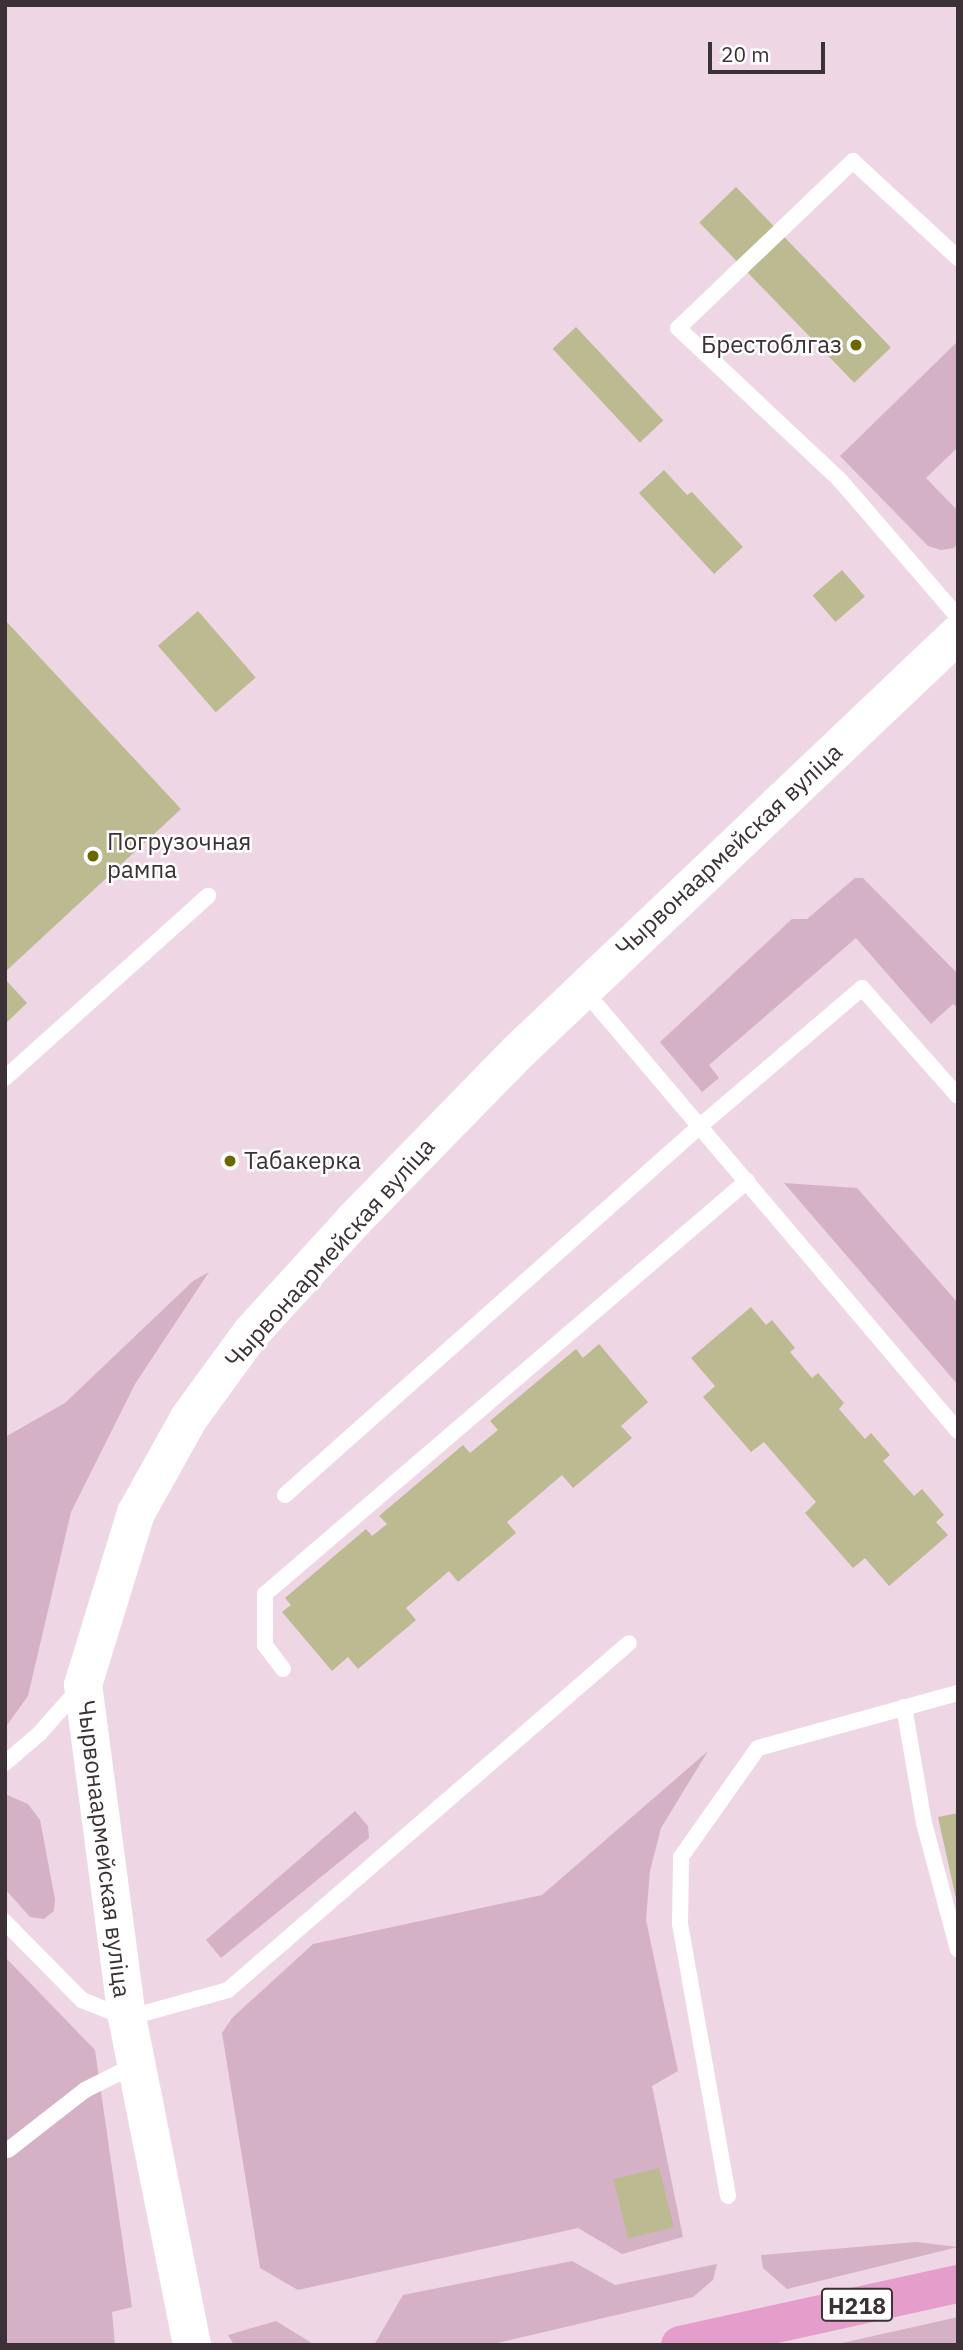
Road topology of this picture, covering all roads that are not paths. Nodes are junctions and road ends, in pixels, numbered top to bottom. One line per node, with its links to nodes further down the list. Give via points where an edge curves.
1 (958, 258): 2 (lane, via 853,161 678,328 839,479)
2 (958, 617)
3 (958, 634): 5 (street, Чырвонаармейская вуліца)
4 (208, 896): 6 (lane)
5 (583, 989): 8 (lane); 14 (street, Чырвонаармейская вуліца, via 345,1229 251,1333 189,1418 136,1513)
6 (5, 1078)
7 (958, 1096): 8 (lane, via 862,988)
8 (699, 1126): 9 (lane); 11 (lane)
9 (747, 1181): 10 (lane); 13 (lane, via 265,1594 265,1645)
10 (958, 1431)
11 (285, 1494)
12 (629, 1643): 20 (lane, via 228,1990)
13 (283, 1669)
14 (83, 1685): 17 (lane, via 39,1734); 20 (street, Чырвонаармейская вуліца)
15 (958, 1693): 16 (lane)
16 (904, 1707): 19 (lane, via 924,1823); 23 (lane, via 758,1748 681,1857 680,1924)
17 (5, 1763)
18 (5, 1922): 20 (lane, via 82,2000)
19 (958, 1950)
20 (127, 2018): 21 (street, Чырвонаармейская вуліца)
21 (135, 2065): 22 (lane, via 85,2090); 25 (street, Чырвонаармейская вуліца)
22 (8, 2150)
23 (728, 2196)
24 (958, 2284): 26 (main road, Н218)
25 (192, 2345)
26 (680, 2345)

